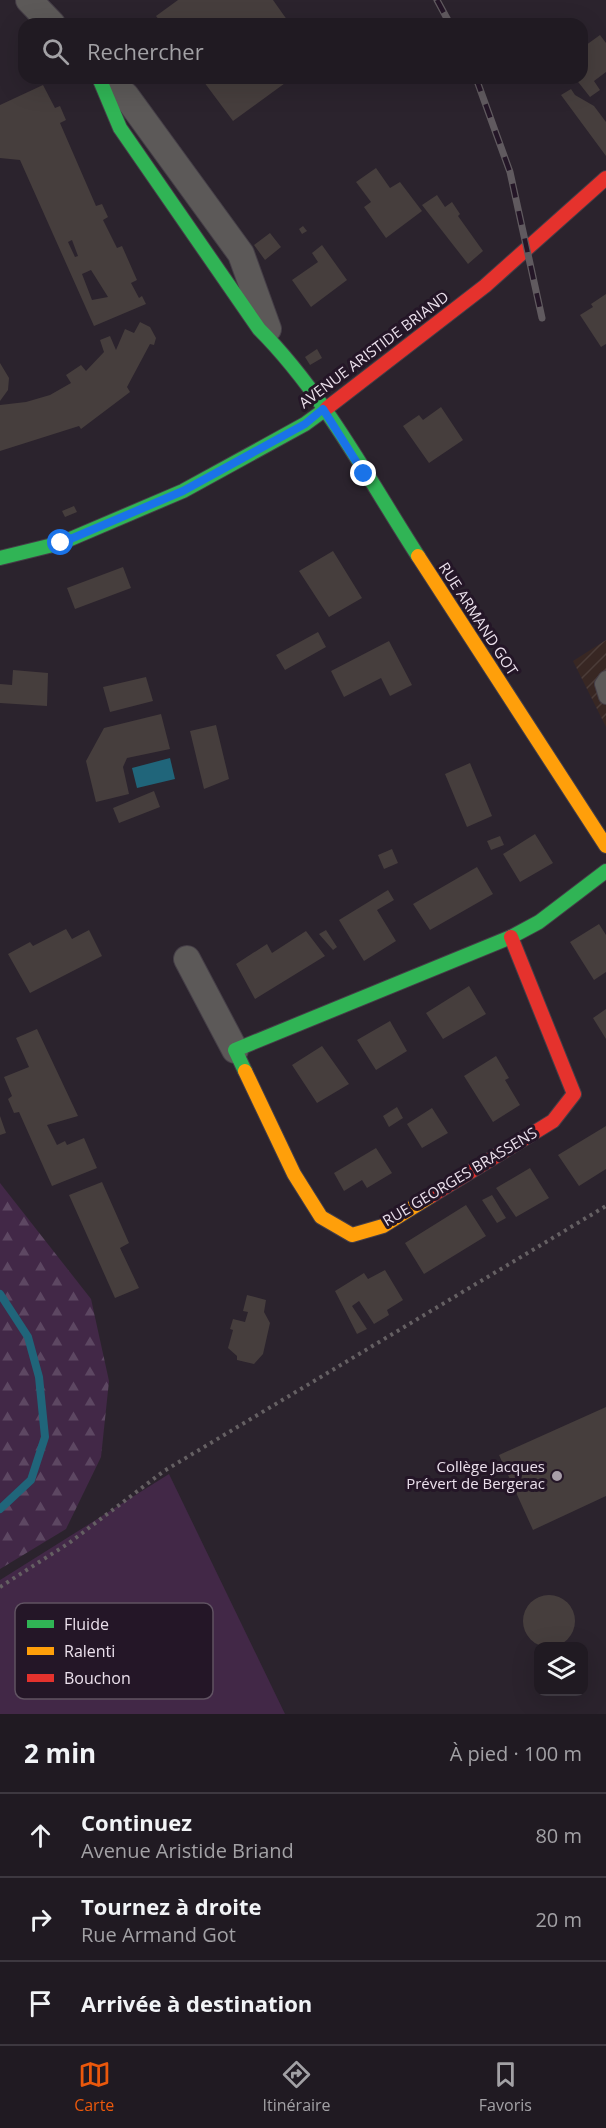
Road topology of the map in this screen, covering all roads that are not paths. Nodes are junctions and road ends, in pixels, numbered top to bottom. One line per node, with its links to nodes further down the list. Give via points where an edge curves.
1 (28, 0): 2 (street)
2 (46, 18)
3 (102, 84): 6 (street, RUE ARMAND GOT, via 120,128 259,329)
4 (113, 84): 6 (street, via 241,254)
5 (606, 178): 7 (street, AVENUE ARISTIDE BRIAND, via 485,286)
6 (273, 343): 7 (street, RUE ARMAND GOT)
7 (323, 409): 8 (street, AVENUE ARISTIDE BRIAND, via 305,424 183,491 61,543); 11 (street, RUE ARMAND GOT)
8 (0, 558)
9 (606, 678): 10 (lane, via 602,684)
10 (606, 697)
11 (606, 846)
12 (606, 871): 13 (street, via 538,922)
13 (511, 937): 15 (street); 15 (street, RUE GEORGES BRASSENS, via 574,1094 553,1121 383,1226 352,1235 321,1217 294,1174)
14 (187, 959): 15 (street, RUE GEORGES BRASSENS)
15 (235, 1050)

